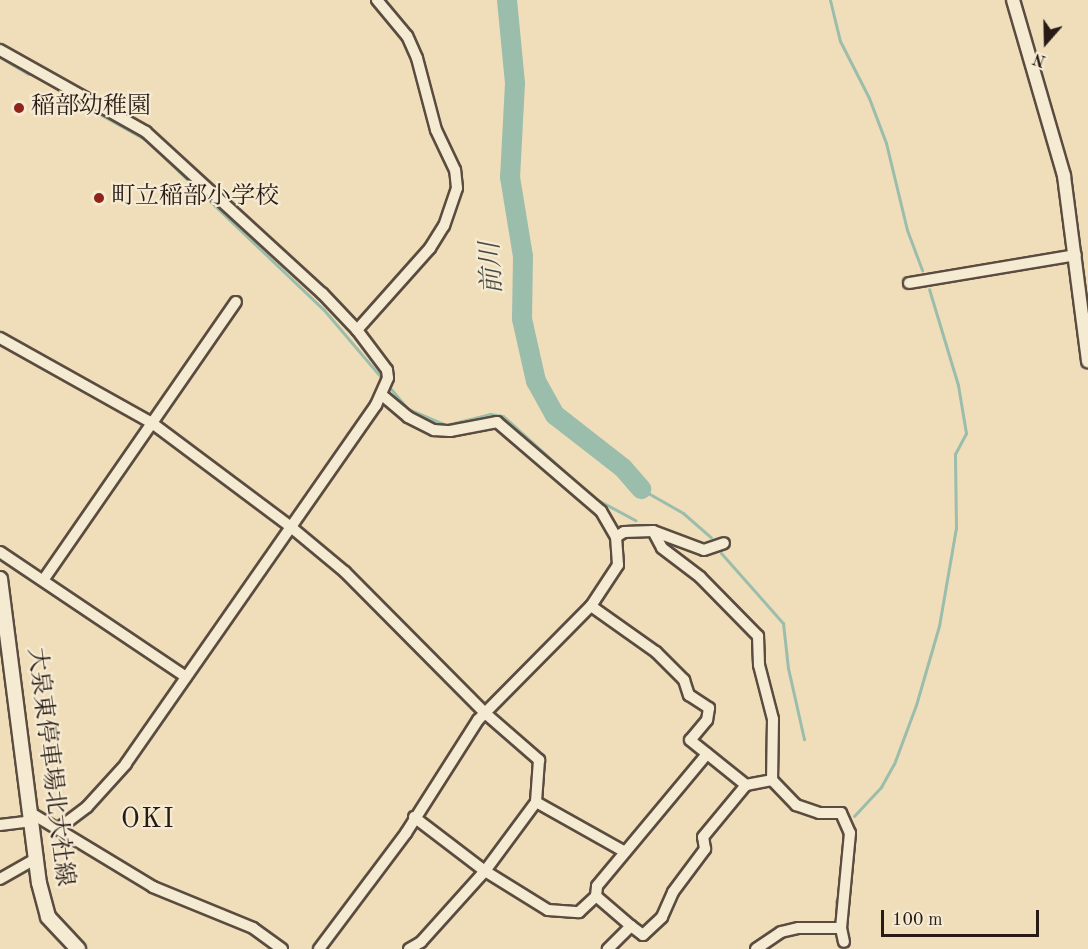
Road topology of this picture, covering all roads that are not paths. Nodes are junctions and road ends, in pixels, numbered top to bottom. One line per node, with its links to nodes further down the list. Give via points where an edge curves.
1 (377, 0): 7 (street, via 407,36 417,58 436,130 455,170 457,189 444,226 430,248)
2 (1012, 0): 4 (street, via 1064,176)
3 (0, 50): 7 (street, via 146,132 322,293)
4 (1076, 255): 5 (street); 9 (street)
5 (909, 283)
6 (236, 302): 11 (street)
7 (357, 330): 10 (street, via 387,370)
8 (0, 338): 11 (street)
9 (1088, 362)
10 (385, 388): 12 (street); 14 (street, via 408,417 434,430 450,431 497,422 601,511)
11 (152, 423): 12 (street); 18 (street)
12 (291, 527): 20 (street); 21 (street, via 345,572)
13 (653, 531): 14 (street, via 630,530); 15 (street, via 704,550); 23 (street, via 662,548 700,577 758,636 759,665 773,719)
14 (616, 537): 19 (street, via 618,565)
15 (724, 543)
16 (0, 552): 18 (street)
17 (0, 579): 26 (main road, 大泉東停車場北大社線)
18 (44, 579): 20 (street)
19 (591, 606): 21 (street); 22 (street, via 656,652 684,680 690,695 710,708 707,720 690,740)
20 (186, 677): 29 (street, via 126,764 87,807)
21 (484, 713): 25 (street, via 539,760); 27 (street)
22 (706, 754): 24 (street); 30 (street)
23 (772, 780): 24 (street); 36 (street, via 796,806 819,813 841,813 850,832)
24 (746, 785): 35 (street, via 703,837 705,849 673,892 662,917 643,935)
25 (536, 802): 30 (street); 32 (street)
26 (31, 817): 28 (street); 29 (street); 31 (main road, 大泉東停車場北大社線)
27 (414, 817): 32 (street); 41 (street)
28 (0, 825)
29 (59, 828): 40 (street, via 153,887 253,928)
30 (625, 852): 34 (street, via 597,886)
31 (37, 858): 33 (street); 39 (main road, 大泉東停車場北大社線, via 48,917)
32 (485, 871): 34 (street, via 548,910 579,912); 38 (street)
33 (0, 879)
34 (596, 896): 35 (street)
35 (631, 926): 42 (street)
36 (841, 928): 37 (street); 43 (street, via 790,930)
37 (844, 942)
38 (416, 947)
39 (78, 949)
40 (282, 949)
41 (319, 949)
42 (609, 949)
43 (756, 949)

